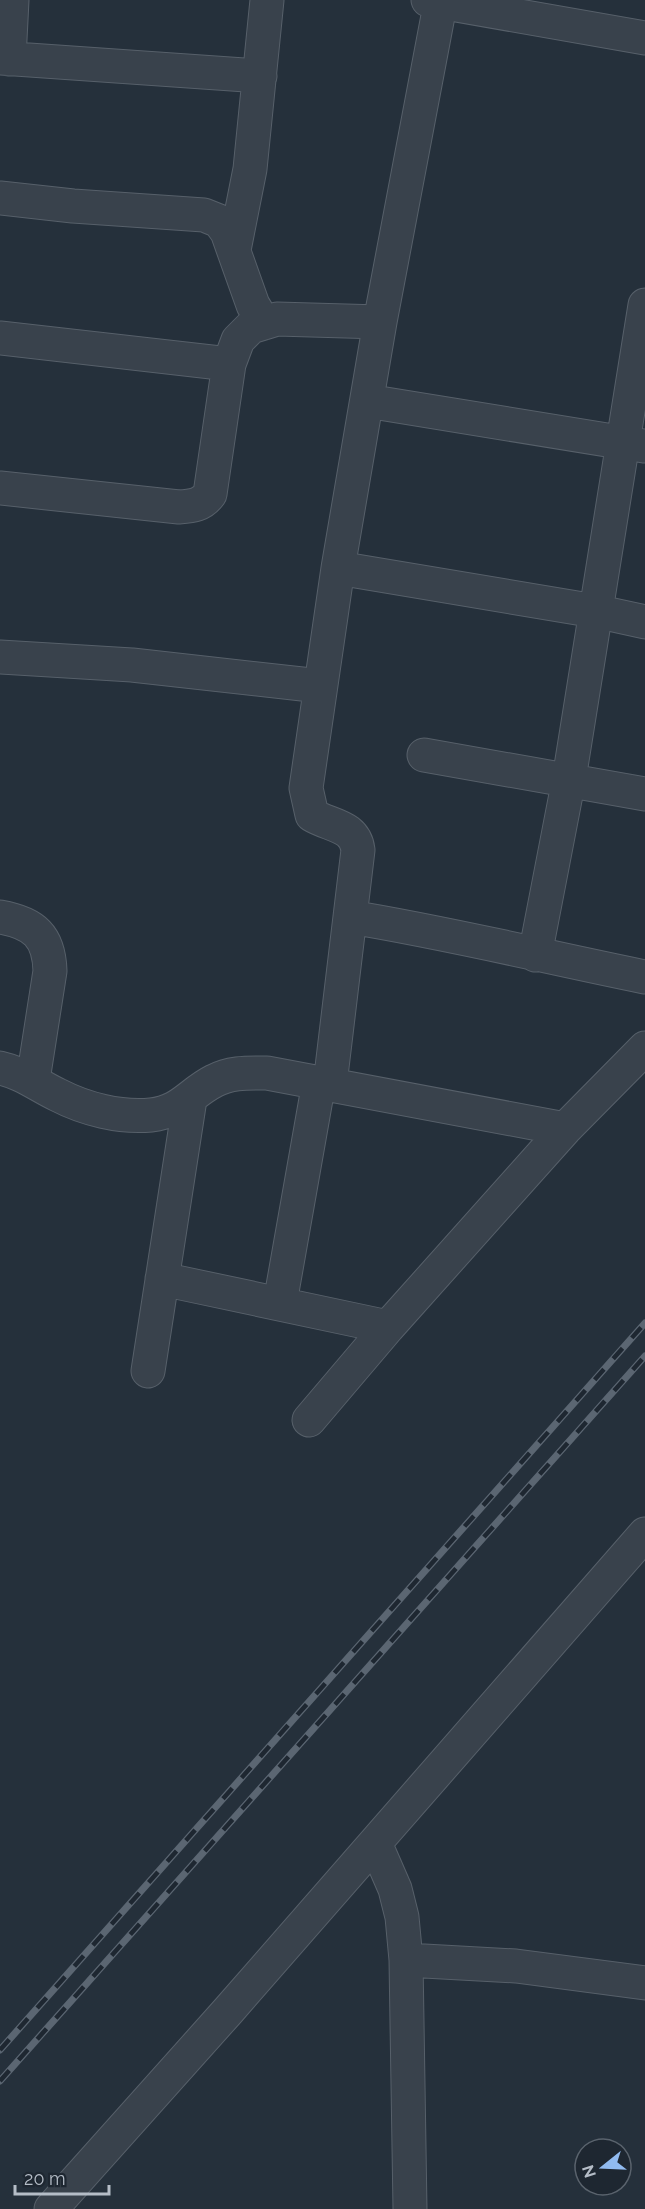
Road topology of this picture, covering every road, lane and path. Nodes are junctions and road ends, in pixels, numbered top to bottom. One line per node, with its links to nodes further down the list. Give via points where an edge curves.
1 (12, 0): 5 (street)
2 (267, 0): 6 (street)
3 (437, 1): 4 (street); 10 (street)
4 (645, 38)
5 (5, 58): 6 (street)
6 (260, 76): 8 (street, via 250,169)
7 (0, 198): 8 (street, via 204,215 219,221)
8 (234, 250): 11 (street, via 253,305)
9 (645, 305): 15 (street)
10 (380, 322): 11 (street, via 277,319); 14 (street)
11 (264, 323): 13 (street, via 251,327 238,340)
12 (0, 338): 13 (street)
13 (229, 364): 16 (street, via 210,494 204,502 179,507)
14 (367, 401): 15 (street); 17 (street)
15 (634, 444): 18 (street)
16 (0, 488)
17 (338, 568): 18 (street); 21 (street)
18 (595, 611): 19 (street); 23 (street)
19 (645, 622)
20 (0, 657): 21 (street, via 132,665)
21 (320, 686): 26 (street, via 306,788 308,805 312,815 356,839 357,867)
22 (424, 755): 23 (street)
23 (569, 778): 24 (street); 27 (street)
24 (645, 794)
25 (0, 917): 31 (street, via 29,926 44,940 49,954 50,971)
26 (350, 917): 27 (street, via 448,933); 32 (street)
27 (535, 955): 28 (street)
28 (645, 977)
29 (645, 1048): 34 (street)
30 (0, 1068): 31 (street)
31 (33, 1080): 33 (street, via 57,1095 120,1115 171,1112)
32 (324, 1083): 33 (street, via 267,1073 234,1073 212,1081); 34 (street); 36 (street)
33 (190, 1099): 35 (street)
34 (565, 1129): 37 (street)
35 (162, 1280): 36 (street); 38 (street)
36 (280, 1304): 37 (street)
37 (388, 1327): 39 (street)
38 (148, 1371)
39 (309, 1420)
40 (645, 1534): 41 (street)
41 (375, 1843): 42 (street, via 395,1888); 44 (street)
42 (406, 1960): 43 (street, via 516,1966); 45 (street)
43 (645, 1983)
44 (51, 2209)
45 (410, 2209)

